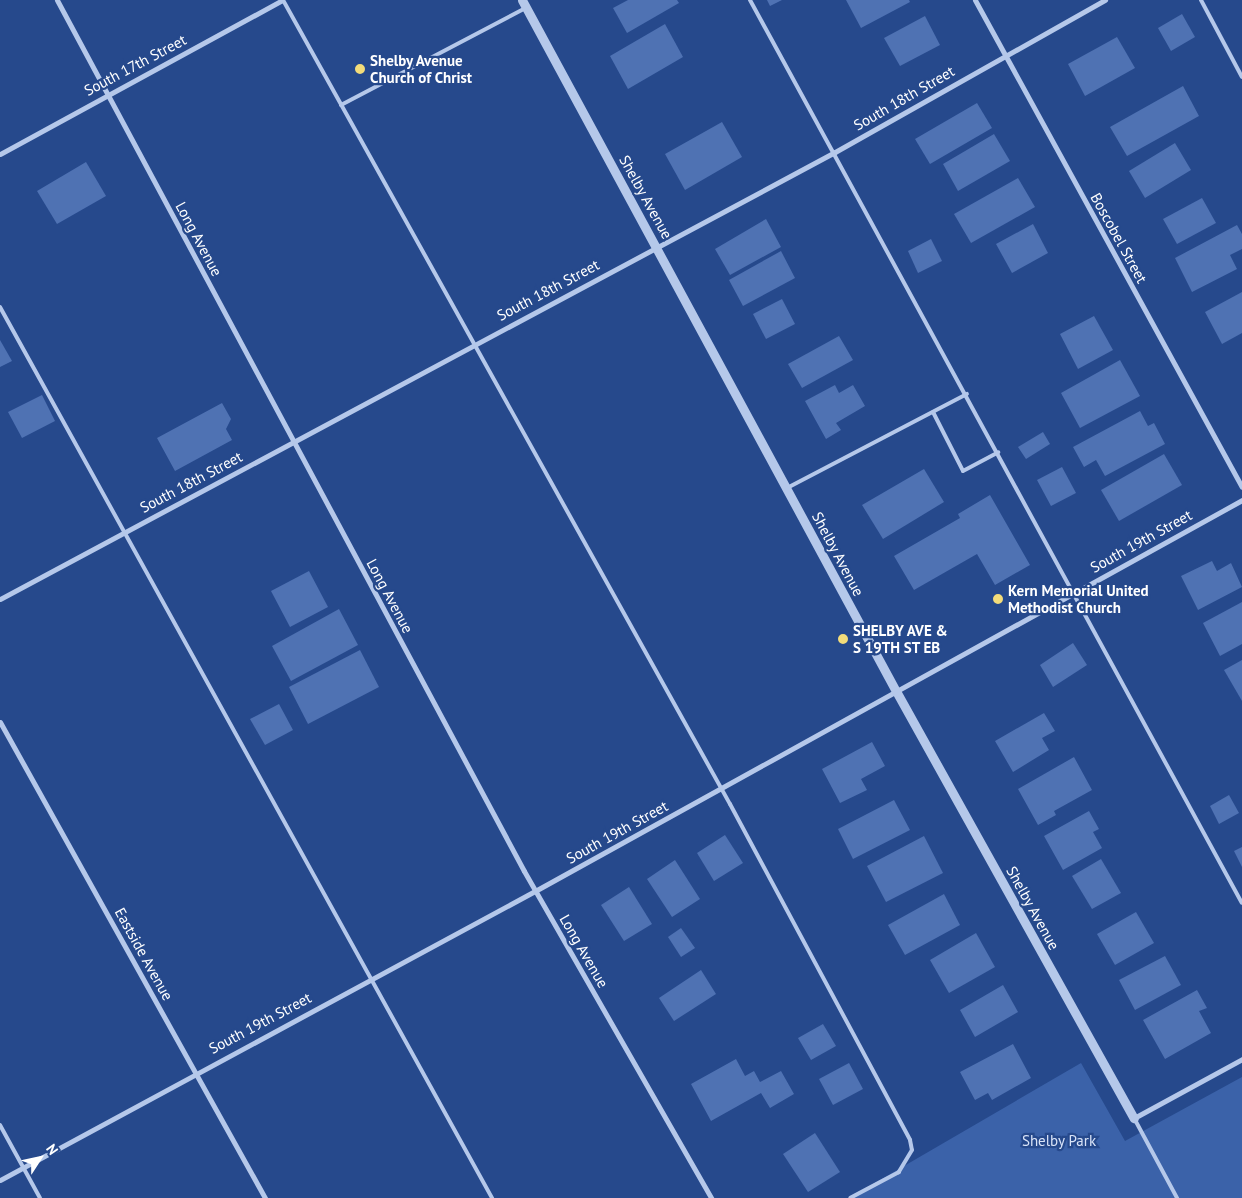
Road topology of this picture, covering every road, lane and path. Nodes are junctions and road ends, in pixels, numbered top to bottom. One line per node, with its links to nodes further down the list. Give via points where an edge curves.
1 (57, 0): 10 (street, Long Avenue)
2 (283, 0): 10 (street, South 17th Street); 11 (lane)
3 (750, 0): 12 (lane)
4 (975, 0): 8 (street, Boscobel Street)
5 (1105, 0): 8 (street, South 18th Street)
6 (1201, 0): 9 (lane)
7 (524, 4): 11 (lane); 14 (street, Shelby Avenue)
8 (1005, 54): 12 (street, South 18th Street); 21 (street, Boscobel Street)
9 (1242, 77)
10 (108, 94): 13 (street, South 17th Street); 19 (street, Long Avenue)
11 (341, 105): 16 (lane)
12 (835, 152): 14 (street, South 18th Street); 17 (lane)
13 (0, 154)
14 (657, 246): 16 (street, South 18th Street); 22 (street, Shelby Avenue)
15 (0, 307): 24 (lane)
16 (474, 344): 19 (street, South 18th Street); 29 (lane)
17 (967, 394): 18 (lane); 20 (lane)
18 (933, 412): 20 (lane, via 963,471); 22 (lane)
19 (294, 442): 24 (street, South 18th Street); 30 (street, Long Avenue)
20 (998, 452): 25 (lane)
21 (1242, 487)
22 (787, 488): 27 (street, Shelby Avenue)
23 (1242, 500): 25 (street, South 19th Street)
24 (122, 533): 26 (street, South 18th Street); 32 (lane)
25 (1073, 593): 27 (street, South 19th Street); 31 (lane)
26 (0, 599)
27 (896, 691): 29 (street, South 19th Street); 35 (street, Shelby Avenue)
28 (0, 722): 34 (street, Eastside Avenue)
29 (721, 788): 30 (street, South 19th Street); 43 (lane, via 910,1140 912,1150 899,1172)
30 (535, 891): 32 (street, South 19th Street); 42 (street, Long Avenue)
31 (1242, 903)
32 (372, 976): 34 (street, South 19th Street); 41 (lane)
33 (1242, 1059): 35 (street)
34 (196, 1072): 37 (street, South 19th Street); 40 (street, Eastside Avenue)
35 (1134, 1118): 44 (lane)
36 (0, 1125): 37 (lane)
37 (23, 1167): 38 (street, South 19th Street); 39 (lane)
38 (0, 1180)
39 (40, 1198)
40 (265, 1198)
41 (492, 1198)
42 (711, 1198)
43 (850, 1198)
44 (1177, 1198)

